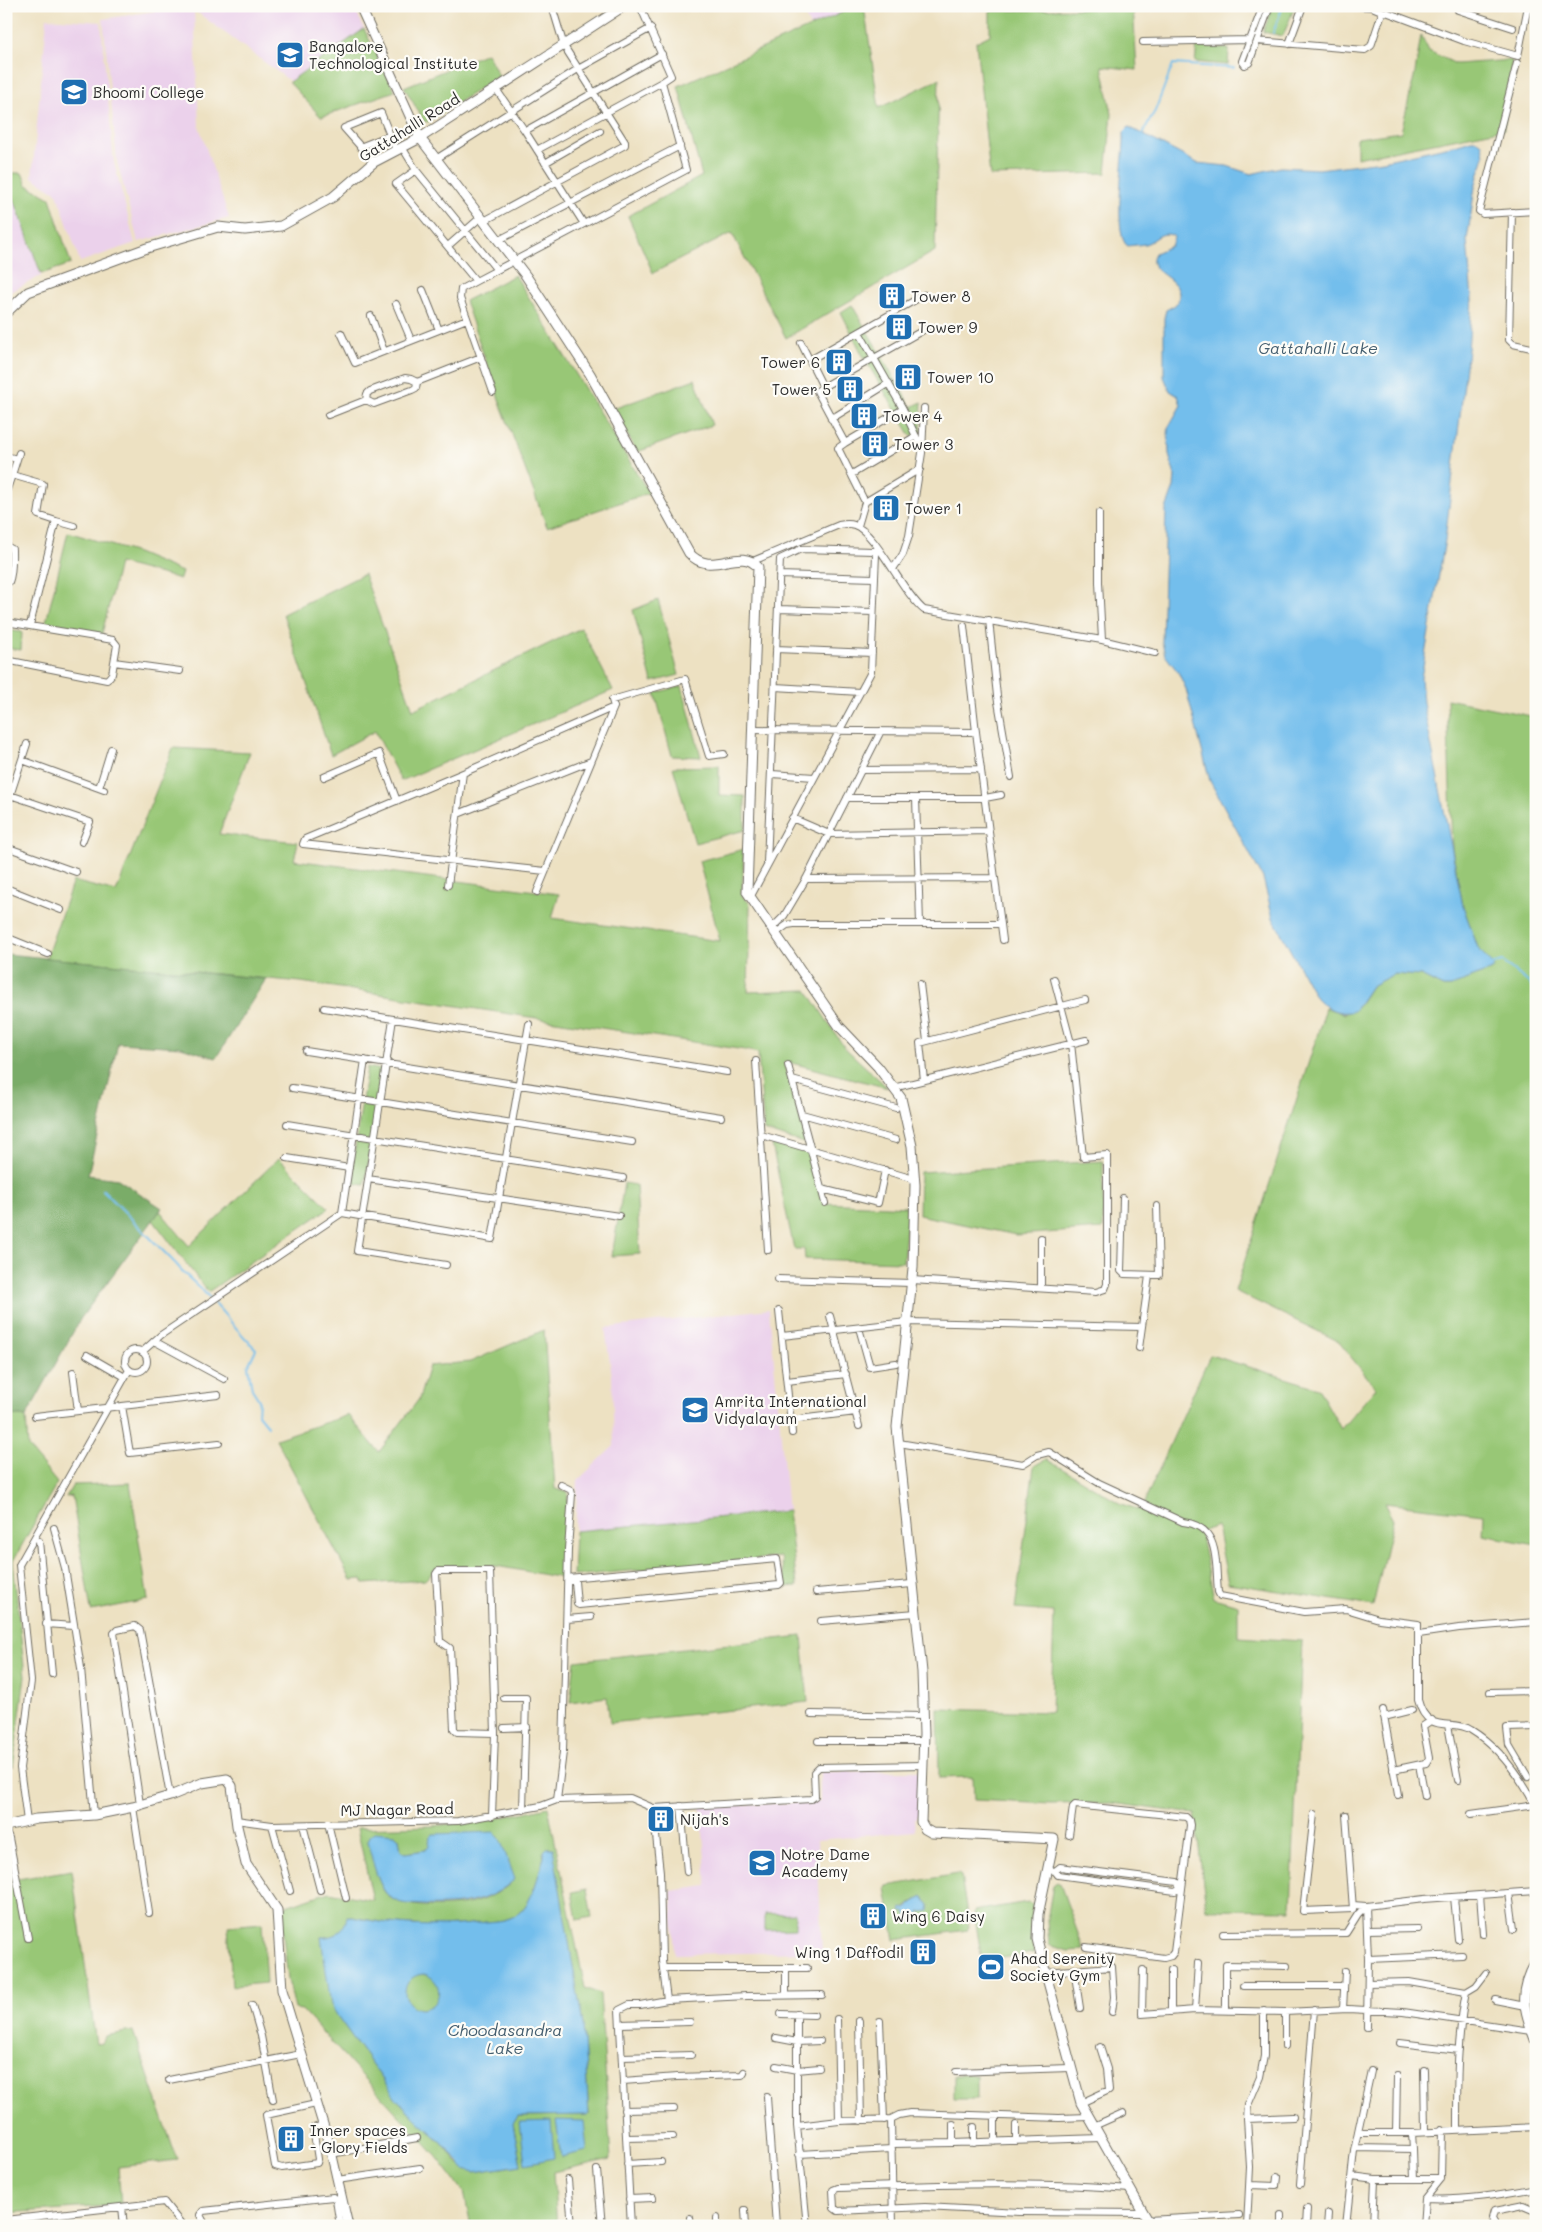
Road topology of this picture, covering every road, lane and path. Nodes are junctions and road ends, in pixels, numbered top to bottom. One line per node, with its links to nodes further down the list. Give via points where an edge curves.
1 (360, 6): 31 (street)
2 (552, 6): 19 (street)
3 (624, 6): 19 (street, Gattahalli Road)
4 (640, 6): 14 (street)
5 (1169, 6): 11 (street)
6 (1262, 6): 16 (street)
7 (1270, 6): 16 (street)
8 (1303, 6): 18 (street)
9 (1358, 6): 13 (street)
10 (1528, 6): 13 (street, via 1518,56)
11 (1144, 7)
12 (1457, 11): 15 (street)
13 (1384, 12): 18 (street, via 1369,49)
14 (651, 28): 20 (street); 22 (street)
15 (1513, 28)
16 (1253, 40): 17 (street); 18 (street)
17 (1143, 42)
18 (1289, 44)
19 (564, 46): 22 (street); 24 (street, Gattahalli Road)
20 (662, 54): 23 (street, via 671,76); 25 (street)
21 (1517, 63): 43 (street, via 1478,208 1483,214)
22 (578, 70): 25 (street); 26 (street)
23 (662, 82): 27 (street); 32 (street)
24 (496, 89): 26 (street); 31 (street, Gattahalli Road)
25 (593, 92): 27 (street); 28 (street)
26 (512, 111): 28 (street); 36 (street)
27 (605, 112): 35 (street); 40 (street, via 624,145)
28 (525, 131): 35 (street)
29 (600, 131): 38 (street)
30 (390, 136): 33 (street); 33 (street, via 380,114 344,128); 34 (street)
31 (420, 138): 34 (street, Gattahalli Road); 36 (street)
32 (680, 146): 41 (street); 45 (street, via 686,170)
33 (360, 147): 37 (street)
34 (399, 148): 37 (street, Gattahalli Road); 39 (street)
35 (537, 150): 38 (street)
36 (436, 159): 44 (street)
37 (374, 162): 55 (street, Gattahalli Road, via 333,197 281,226 261,230 218,227 147,248 28,292)
38 (546, 162): 40 (street)
39 (416, 170): 46 (street); 48 (street, via 396,184)
40 (558, 181): 41 (street); 44 (street)
41 (572, 202): 45 (street); 47 (street)
42 (1536, 211): 43 (street)
43 (1512, 212): 64 (street, via 1509,340 1513,344)
44 (483, 219): 46 (street); 47 (street)
45 (584, 224): 49 (street)
46 (465, 230): 48 (street); 50 (street)
47 (499, 240): 49 (street)
48 (448, 246): 51 (street)
49 (514, 260): 50 (street); 92 (street, via 590,374 696,561 707,564)
50 (497, 270): 51 (street)
51 (476, 281): 57 (street, via 460,291)
52 (423, 290): 59 (street)
53 (924, 295): 60 (street)
54 (396, 304): 62 (street)
55 (6, 313)
56 (371, 316): 65 (street)
57 (467, 319): 59 (street); 66 (street)
58 (927, 328): 67 (street)
59 (439, 330): 62 (street)
60 (859, 332): 67 (street); 68 (street)
61 (341, 333): 65 (street, via 355,363)
62 (411, 340): 65 (street)
63 (801, 343): 68 (street)
64 (1536, 349)
65 (384, 351)
66 (481, 357): 69 (street); 72 (street)
67 (875, 358): 70 (street); 71 (street)
68 (810, 360): 71 (street)
69 (417, 382): 73 (street, via 416,388 374,404); 73 (street, via 405,378 370,391)
70 (889, 383): 75 (street); 77 (street)
71 (823, 388): 77 (street, via 817,391)
72 (493, 392)
73 (366, 400): 76 (street)
74 (924, 408): 80 (street)
75 (903, 409): 78 (street); 79 (street)
76 (328, 415)
77 (831, 419): 79 (street)
78 (916, 436): 80 (street); 83 (street)
79 (845, 444): 83 (street, via 838,448)
80 (922, 448): 82 (street)
81 (6, 456): 84 (street, via 18,456)
82 (920, 469): 86 (street); 93 (street, via 910,536)
83 (852, 474): 86 (street)
84 (12, 475): 85 (street); 88 (street, via 43,484 38,515)
85 (7, 490)
86 (865, 502): 89 (street)
87 (1099, 514): 103 (street)
88 (56, 521): 90 (street); 101 (street)
89 (859, 523): 92 (street, via 839,525); 93 (street)
90 (74, 526)
91 (6, 546): 96 (street, via 12,549 11,577)
92 (753, 561): 114 (street, via 758,567 758,587)
93 (893, 569): 99 (street, via 922,609)
94 (779, 575): 95 (street); 95 (street, via 780,558 801,549 874,551); 97 (street)
95 (874, 578): 98 (street)
96 (6, 583)
97 (778, 609): 98 (street); 104 (street)
98 (873, 612): 106 (street)
99 (989, 620): 103 (street); 129 (street, via 997,696)
100 (6, 622): 101 (street)
101 (30, 625): 108 (street, via 114,640 117,645)
102 (964, 626): 117 (street)
103 (1102, 640): 105 (street)
104 (776, 649): 106 (street); 110 (street)
105 (1155, 653)
106 (872, 654): 111 (street, via 871,672)
107 (6, 660): 108 (street, via 107,680)
108 (114, 662): 109 (street)
109 (180, 671)
110 (775, 687): 111 (street); 115 (street)
111 (860, 692): 113 (street)
112 (614, 707): 120 (street, via 612,700 685,679 709,756); 122 (street); 125 (street)
113 (840, 729): 115 (street); 116 (street); 128 (street)
114 (752, 730): 115 (street); 158 (street, via 746,892)
115 (774, 730): 126 (street)
116 (881, 731): 117 (street); 124 (street)
117 (976, 732): 123 (street)
118 (27, 744): 121 (street)
119 (112, 749): 121 (street, via 101,789)
120 (724, 754)
121 (22, 760): 130 (street)
122 (591, 761): 137 (street); 146 (street)
123 (981, 769): 124 (street); 134 (street)
124 (861, 770): 132 (street)
125 (463, 773): 135 (street); 137 (street)
126 (772, 774): 128 (street); 145 (street)
127 (324, 777): 135 (street, via 379,753)
128 (814, 777): 138 (street)
129 (1011, 777)
130 (10, 795): 136 (street); 142 (street, via 90,822)
131 (1001, 795): 134 (street)
132 (847, 798): 133 (street); 141 (street)
133 (916, 798): 134 (street); 140 (street)
134 (985, 798): 139 (street)
135 (397, 801): 144 (street, via 305,839 303,844)
136 (6, 808)
137 (458, 814): 144 (street)
138 (792, 818): 141 (street); 145 (street)
139 (989, 831): 140 (street); 149 (street)
140 (917, 833): 141 (street); 148 (street)
141 (829, 834): 150 (street)
142 (82, 842)
143 (6, 847): 147 (street)
144 (451, 860): 146 (street); 151 (street)
145 (768, 864): 154 (street)
146 (545, 871): 153 (street)
147 (76, 872)
148 (918, 878): 149 (street); 150 (street); 156 (street)
149 (995, 878): 157 (street)
150 (806, 879): 158 (street)
151 (448, 885)
152 (6, 888): 155 (street)
153 (537, 892)
154 (752, 894)
155 (60, 910)
156 (920, 924): 157 (street); 158 (street, via 794,924)
157 (1001, 924): 160 (street)
158 (774, 930): 183 (street, via 839,1026)
159 (6, 937): 161 (street)
160 (1004, 940)
161 (48, 954)
162 (1054, 978): 165 (street)
163 (920, 984): 171 (street)
164 (1085, 1000): 165 (street)
165 (1062, 1006): 171 (street); 172 (street)
166 (324, 1008): 167 (street)
167 (393, 1019): 169 (street); 176 (street)
168 (529, 1024): 169 (street)
169 (526, 1040): 178 (street); 181 (street)
170 (1086, 1040): 172 (street)
171 (927, 1041): 180 (street, via 920,1043)
172 (1071, 1043): 180 (street); 218 (street, via 1082,1157 1107,1155 1107,1284 1106,1289 1096,1292)
173 (306, 1051): 174 (street)
174 (365, 1060): 176 (street); 184 (street)
175 (756, 1061): 192 (street)
176 (386, 1064): 181 (street); 185 (street)
177 (788, 1065): 179 (street)
178 (728, 1072)
179 (792, 1080): 186 (street); 187 (street)
180 (924, 1080): 183 (street)
181 (518, 1085): 188 (street); 189 (street)
182 (292, 1088): 184 (street)
183 (893, 1088): 203 (street, via 901,1098 912,1146)
184 (360, 1098): 185 (street); 191 (street)
185 (380, 1102): 189 (street); 193 (street)
186 (896, 1108)
187 (802, 1114): 194 (street); 196 (street)
188 (720, 1117)
189 (512, 1123): 195 (street); 198 (street)
190 (287, 1124): 191 (street)
191 (354, 1135): 193 (street); 199 (street)
192 (761, 1135): 196 (street); 213 (street)
193 (375, 1138): 198 (street); 202 (street)
194 (896, 1140)
195 (632, 1142)
196 (811, 1150): 200 (street); 204 (street)
197 (286, 1158): 199 (street)
198 (506, 1159): 201 (street); 205 (street)
199 (349, 1168): 209 (street)
200 (885, 1170): 203 (street); 204 (street, via 878,1203)
201 (623, 1178)
202 (368, 1179): 205 (street); 210 (street)
203 (914, 1179): 217 (street)
204 (822, 1189): 207 (street)
205 (499, 1198): 210 (street, via 492,1239); 211 (street)
206 (1123, 1198): 215 (street, via 1121,1271)
207 (825, 1203)
208 (1156, 1206): 215 (street, via 1159,1275)
209 (342, 1213): 210 (street); 226 (street)
210 (363, 1216): 214 (street, via 358,1251)
211 (619, 1216)
212 (1041, 1238): 218 (street)
213 (768, 1250)
214 (446, 1264)
215 (1149, 1276): 222 (street)
216 (778, 1279): 217 (street)
217 (912, 1281): 218 (street); 221 (street)
218 (1041, 1288)
219 (779, 1311): 225 (street)
220 (830, 1316): 224 (street)
221 (907, 1322): 222 (street); 223 (street); 247 (street, via 897,1420)
222 (1142, 1327): 227 (street)
223 (859, 1328): 224 (street); 230 (street, via 870,1367)
224 (834, 1331): 225 (street); 233 (street)
225 (782, 1336): 236 (street)
226 (154, 1341): 228 (street); 235 (street)
227 (1140, 1348)
228 (142, 1352): 231 (street, via 135,1350 127,1355 125,1361); 231 (street, via 147,1358 146,1367 138,1372)
229 (87, 1355): 234 (street)
230 (896, 1363)
231 (129, 1370): 234 (street)
232 (73, 1372): 240 (street)
233 (846, 1374): 236 (street); 241 (street)
234 (125, 1378): 239 (street)
235 (224, 1379)
236 (786, 1381): 243 (street)
237 (218, 1395): 238 (street)
238 (122, 1406): 239 (street); 246 (street, via 130,1453)
239 (109, 1408): 240 (street); 301 (street, via 19,1565 31,1681 20,1768)
240 (78, 1411): 242 (street)
241 (856, 1412): 243 (street); 244 (street)
242 (35, 1416)
243 (791, 1420): 245 (street)
244 (859, 1426)
245 (792, 1433)
246 (219, 1443)
247 (898, 1443): 252 (street); 261 (street, via 1025,1464 1037,1455 1049,1452 1099,1483 1202,1528 1214,1546 1220,1596 1304,1612 1346,1609 1379,1619 1414,1622 1418,1624)
248 (561, 1485): 251 (street, via 572,1494)
249 (54, 1528): 260 (street, via 66,1568)
250 (39, 1541): 259 (street)
251 (571, 1579): 251 (street, via 777,1560 781,1583 578,1604); 256 (street)
252 (912, 1584): 253 (street); 254 (street)
253 (816, 1592)
254 (916, 1613): 257 (street); 268 (street)
255 (591, 1617): 256 (street)
256 (567, 1620): 289 (street, via 562,1752)
257 (821, 1621)
258 (1536, 1622): 261 (street)
259 (46, 1624): 260 (street); 262 (street)
260 (73, 1626): 298 (street, via 81,1668)
261 (1419, 1634): 269 (street, via 1418,1700)
262 (52, 1674)
263 (1536, 1691): 264 (street)
264 (1490, 1692)
265 (504, 1698): 271 (street, via 526,1698)
266 (1412, 1710): 281 (street, via 1383,1713)
267 (811, 1714): 268 (street)
268 (923, 1716): 276 (street)
269 (1432, 1720): 270 (street, via 1435,1724); 280 (street, via 1422,1726 1429,1758)
270 (1448, 1725): 278 (street, via 1469,1728); 284 (street)
271 (527, 1727): 273 (street); 294 (street)
272 (1536, 1727): 277 (street, via 1507,1728)
273 (504, 1728)
274 (495, 1733): 274 (street, via 490,1571 438,1571 440,1641 450,1648 454,1730); 299 (street)
275 (818, 1741): 276 (street)
276 (923, 1741): 279 (street)
277 (1509, 1746): 278 (street); 282 (street)
278 (1498, 1754): 285 (street)
279 (923, 1765): 291 (street, via 819,1767 814,1772 815,1796 811,1799); 308 (street, via 921,1822 925,1830 932,1833 1054,1838)
280 (1419, 1765): 281 (street); 288 (street)
281 (1393, 1770): 286 (street)
282 (1528, 1777): 283 (street); 285 (street)
283 (1536, 1777)
284 (1458, 1780)
285 (1521, 1781): 292 (street)
286 (1398, 1795)
287 (170, 1796): 290 (street); 290 (street, via 140,1630 135,1626 117,1630 114,1633); 300 (street, via 202,1783 227,1779 232,1786)
288 (1426, 1796)
289 (556, 1800): 293 (street, MJ Nagar Road, via 630,1798); 294 (street, MJ Nagar Road)
290 (136, 1805): 298 (street); 320 (street)
291 (681, 1806): 293 (street); 309 (street)
292 (1535, 1806): 297 (street)
293 (653, 1808): 334 (street, via 660,1872)
294 (523, 1810): 299 (street, MJ Nagar Road)
295 (1314, 1814): 318 (street, via 1303,1911 1353,1909)
296 (1346, 1814): 318 (street)
297 (1471, 1814)
298 (94, 1815): 301 (street)
299 (492, 1816): 302 (street, MJ Nagar Road, via 458,1821)
300 (236, 1820): 303 (street, MJ Nagar Road); 385 (street, via 246,1864 277,1910 282,1990)
301 (26, 1821): 305 (street)
302 (328, 1823): 304 (street, MJ Nagar Road); 317 (street)
303 (272, 1825): 304 (street, MJ Nagar Road); 312 (street)
304 (304, 1825): 311 (street)
305 (6, 1826)
306 (6, 1831): 326 (street, via 10,1838)
307 (1069, 1835): 310 (street, via 1075,1805 1186,1817 1190,1825)
308 (1051, 1871): 310 (street, via 1060,1867 1177,1882); 340 (street, via 1038,1915 1037,1939)
309 (687, 1872)
310 (1181, 1888): 328 (street, via 1171,1956 1164,1958)
311 (320, 1890)
312 (290, 1891)
313 (1536, 1891): 314 (street)
314 (1509, 1893): 315 (street); 322 (street)
315 (1480, 1895): 316 (street); 325 (street)
316 (1454, 1897): 319 (street); 327 (street)
317 (346, 1898)
318 (1353, 1905): 319 (street)
319 (1366, 1906): 323 (street); 324 (street, via 1346,1933)
320 (149, 1913)
321 (1418, 1929): 323 (street)
322 (1514, 1929)
323 (1368, 1930): 330 (street)
324 (1223, 1934)
325 (1484, 1934)
326 (28, 1938)
327 (1458, 1939)
328 (1086, 1947)
329 (1462, 1955): 330 (street)
330 (1368, 1958): 343 (street)
331 (1198, 1962): 357 (street)
332 (1536, 1962): 346 (street)
333 (1287, 1966): 358 (street, via 1226,1965)
334 (663, 1968): 335 (street); 351 (street)
335 (786, 1968): 336 (street); 350 (street)
336 (807, 1968)
337 (1074, 1969): 340 (street); 355 (street); 362 (street, via 1112,1967)
338 (1143, 1970): 363 (street, via 1142,2014)
339 (1171, 1970): 363 (street)
340 (1045, 1972): 391 (street)
341 (1345, 1972): 345 (street)
342 (1486, 1973): 348 (street, via 1476,1986)
343 (1368, 1982): 348 (street, via 1415,1982); 361 (street)
344 (1243, 1986): 345 (street)
345 (1344, 1986): 356 (street)
346 (1525, 1988): 347 (street); 354 (street)
347 (1536, 1988)
348 (1466, 1992): 372 (street)
349 (822, 1995): 350 (street)
350 (786, 1996): 351 (street)
351 (667, 2000): 374 (street, via 623,2007 619,2010)
352 (1495, 2000): 354 (street)
353 (252, 2005): 388 (street)
354 (1525, 2006): 368 (street)
355 (1080, 2008)
356 (1342, 2009): 359 (street); 361 (street)
357 (1195, 2010): 358 (street); 363 (street)
358 (1226, 2010): 360 (street)
359 (1314, 2010): 364 (street); 451 (street)
360 (1264, 2011): 364 (street); 410 (street, via 1264,2056 1260,2077 1248,2105)
361 (1368, 2011): 372 (street, via 1403,2012); 375 (street)
362 (1112, 2012)
363 (1171, 2012)
364 (1284, 2012): 382 (street)
365 (781, 2014): 366 (street)
366 (797, 2014): 367 (street); 379 (street)
367 (814, 2015)
368 (1531, 2018): 376 (street)
369 (837, 2019): 412 (street)
370 (859, 2021): 413 (street)
371 (880, 2021): 411 (street)
372 (1460, 2021): 376 (street); 384 (street)
373 (690, 2022): 374 (street)
374 (620, 2024): 387 (street)
375 (1367, 2027)
376 (1532, 2031): 380 (street)
377 (776, 2038): 379 (street)
378 (820, 2041): 379 (street)
379 (797, 2042): 392 (street)
380 (1536, 2042)
381 (1400, 2043): 384 (street)
382 (1285, 2046)
383 (1100, 2047): 402 (street, via 1107,2068 1109,2090)
384 (1458, 2050): 422 (street)
385 (301, 2054): 388 (street); 403 (street)
386 (691, 2056): 387 (street)
387 (622, 2057): 399 (street)
388 (266, 2062): 398 (street); 401 (street)
389 (776, 2066): 392 (street)
390 (819, 2068): 392 (street)
391 (1070, 2068): 396 (street); 402 (street)
392 (797, 2070): 417 (street)
393 (1424, 2070): 423 (street)
394 (1371, 2071): 424 (street)
395 (744, 2072): 399 (street, via 742,2075)
396 (956, 2072)
397 (1397, 2076): 425 (street)
398 (169, 2080)
399 (624, 2081): 405 (street)
400 (767, 2097): 482 (street)
401 (273, 2100)
402 (1081, 2103): 408 (street)
403 (313, 2105): 415 (street); 415 (street, via 266,2115 275,2166 317,2163 313,2128)
404 (674, 2109): 405 (street)
405 (624, 2110): 429 (street)
406 (1123, 2113): 419 (street)
407 (995, 2116): 408 (street); 411 (street, via 910,2113); 432 (street)
408 (1089, 2117): 419 (street)
409 (1293, 2117): 410 (street)
410 (1247, 2119): 453 (street)
411 (888, 2120): 413 (street); 435 (street)
412 (839, 2121): 413 (street); 417 (street)
413 (860, 2121)
414 (953, 2124): 433 (street)
415 (322, 2125): 438 (street)
416 (1016, 2125): 431 (street)
417 (797, 2126): 439 (street)
418 (974, 2126): 434 (street)
419 (1094, 2126): 430 (street)
420 (1536, 2126): 422 (street)
421 (1442, 2130): 422 (street); 423 (street); 446 (street)
422 (1457, 2130)
423 (1425, 2132): 426 (street)
424 (1358, 2133): 425 (street); 436 (street)
425 (1396, 2133): 426 (street)
426 (1412, 2133): 437 (street)
427 (673, 2136): 429 (street)
428 (416, 2138): 438 (street)
429 (626, 2138): 441 (street)
430 (1101, 2138): 431 (street); 455 (street)
431 (1016, 2141): 432 (street)
432 (995, 2142): 434 (street)
433 (954, 2143): 434 (street); 435 (street)
434 (974, 2143)
435 (892, 2146): 439 (street); 452 (street)
436 (1355, 2148): 437 (street); 444 (street)
437 (1413, 2149): 450 (street)
438 (331, 2154): 448 (street)
439 (799, 2154): 483 (street)
440 (661, 2162): 441 (street)
441 (627, 2164): 456 (street)
442 (420, 2168): 448 (street)
443 (598, 2170): 477 (street)
444 (1352, 2176): 447 (street); 489 (street)
445 (1276, 2177): 453 (street, via 1276,2186)
446 (1441, 2178): 450 (street); 458 (street)
447 (1375, 2179): 450 (street); 490 (street)
448 (338, 2180): 475 (street)
449 (568, 2180): 476 (street)
450 (1414, 2180)
451 (1300, 2184)
452 (892, 2186): 455 (street, via 946,2184); 462 (street); 462 (street, via 838,2188 833,2192 834,2208 838,2211)
453 (1250, 2186): 485 (street)
454 (1536, 2188): 458 (street, via 1490,2196)
455 (1130, 2189): 470 (street)
456 (629, 2198): 457 (street); 478 (street)
457 (653, 2198)
458 (1425, 2199): 491 (street)
459 (122, 2207): 469 (street); 471 (street); 472 (street, via 164,2202)
460 (1306, 2209): 487 (street)
461 (745, 2210): 481 (street)
462 (893, 2210): 470 (street, via 926,2207); 484 (street)
463 (1536, 2210): 492 (street, via 1524,2205 1494,2211 1492,2218)
464 (1328, 2214): 488 (street)
465 (1239, 2215): 470 (street)
466 (1281, 2215): 486 (street)
467 (690, 2218): 479 (street)
468 (717, 2218): 480 (street)
469 (6, 2220)
470 (1148, 2220)
471 (124, 2226)
472 (183, 2226)
473 (206, 2226): 474 (street, via 200,2215 203,2211 333,2197)
474 (340, 2226)
475 (348, 2226)
476 (572, 2226)
477 (602, 2226)
478 (631, 2226)
479 (691, 2226)
480 (717, 2226)
481 (746, 2226)
482 (776, 2226)
483 (807, 2226)
484 (893, 2226)
485 (1248, 2226)
486 (1281, 2226)
487 (1306, 2226)
488 (1327, 2226)
489 (1346, 2226)
490 (1373, 2226)
491 (1423, 2226)
492 (1497, 2226)

